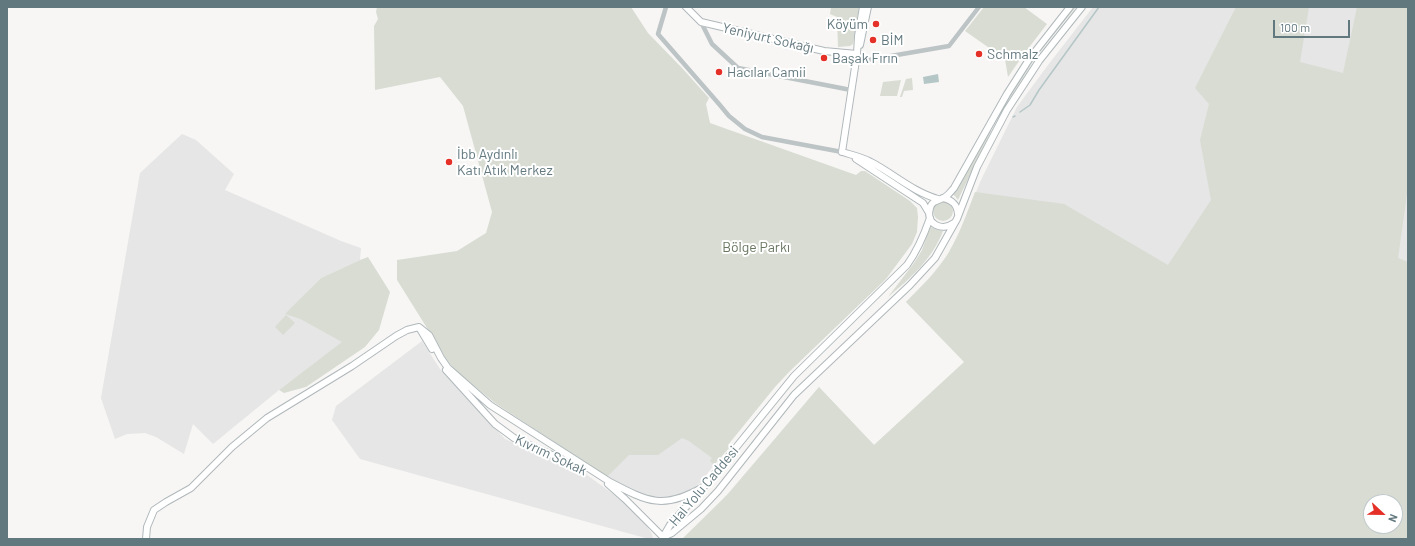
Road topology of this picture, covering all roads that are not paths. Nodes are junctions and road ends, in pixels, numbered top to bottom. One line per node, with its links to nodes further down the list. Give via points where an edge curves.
1 (666, 7): 12 (street, via 658,34 729,116 745,129 762,136)
2 (686, 7): 8 (street)
3 (862, 7): 9 (street)
4 (868, 7): 9 (street)
5 (979, 7): 10 (street, via 949,46)
6 (1070, 7): 13 (street, via 1030,58 1007,94 961,178)
7 (1082, 7): 14 (street, via 1039,61 1007,110 977,167)
8 (700, 22): 9 (street, Yeniyurt Sokağı, via 824,51); 11 (street, via 712,44 738,68)
9 (857, 54): 10 (street)
10 (856, 62): 11 (street)
11 (851, 90): 12 (street)
12 (842, 152): 13 (street, via 870,161 922,194); 15 (street, via 868,166 923,203)
13 (941, 199): 14 (street, via 952,201 958,209); 15 (street, via 931,205)
14 (958, 214): 16 (street)
15 (929, 216): 16 (street, via 932,222 940,227); 18 (street, Hal Yolu Caddesi, via 923,239 907,265 794,376)
16 (954, 223): 19 (street, Hal Yolu Caddesi, via 942,248 926,269 794,396 735,471 701,509 672,533)
17 (419, 327): 18 (street, via 429,335 448,368 490,405 625,491 662,502 680,499); 19 (street, Kıvrım Sokak, via 451,377 495,424 514,438 601,479 625,498); 20 (street, via 396,336 267,418 232,446 191,488 154,510 147,527)
18 (703, 487): 19 (street, Hal Yolu Caddesi, via 670,525)
19 (663, 537)
20 (146, 539)

